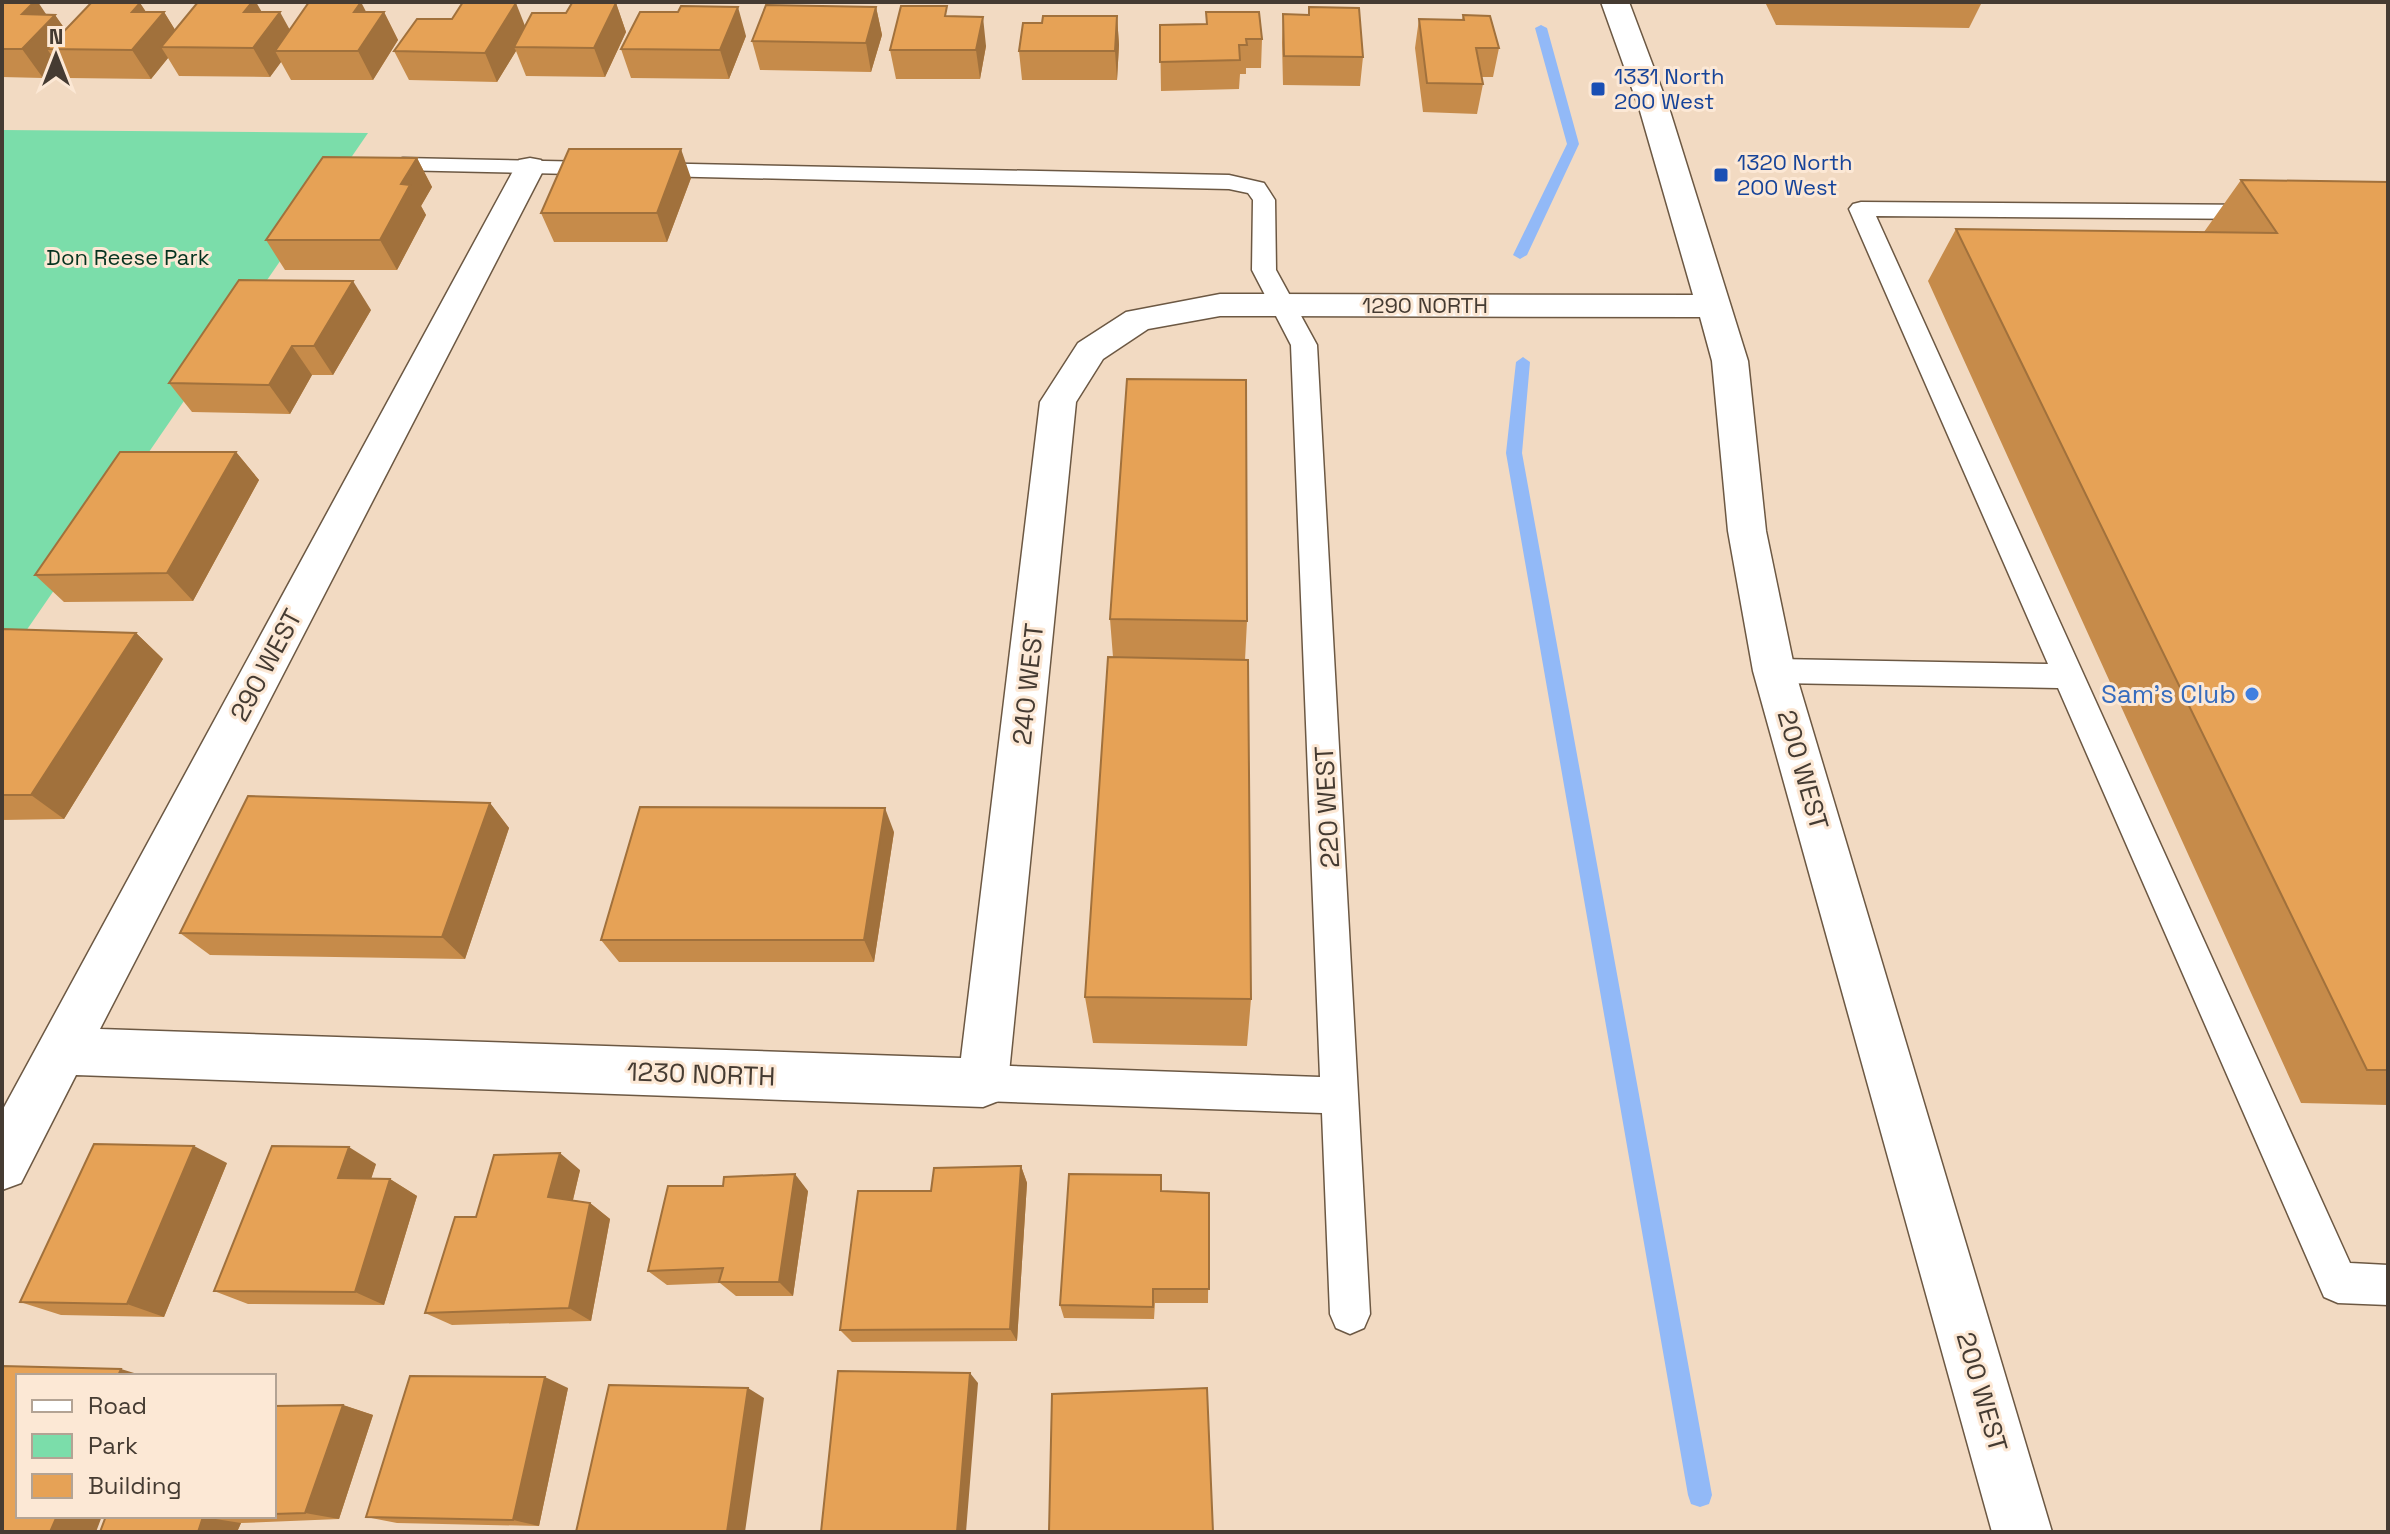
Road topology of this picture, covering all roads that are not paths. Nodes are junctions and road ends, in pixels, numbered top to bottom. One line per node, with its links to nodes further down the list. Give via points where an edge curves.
1 (1615, 2): 6 (street, 200 WEST, via 1655,111)
2 (403, 165): 3 (lane, 220 WEST)
3 (530, 167): 5 (lane, 220 WEST, via 1229,182 1256,188 1264,200 1264,270); 10 (street, 290 WEST)
4 (2292, 212): 9 (lane, via 1861,209)
5 (1285, 305): 6 (street, 1290 NORTH); 7 (street, 1290 NORTH, via 1220,305); 12 (lane, 220 WEST, via 1304,345)
6 (1713, 306): 8 (street, 200 WEST, via 1730,361 1747,531)
7 (1138, 320): 11 (street, 240 WEST, via 1090,351 1058,402)
8 (1774, 671): 9 (lane); 16 (street, 200 WEST)
9 (2069, 676): 14 (lane, via 2338,1283)
10 (61, 1051): 11 (street, 1230 NORTH); 13 (street, 290 WEST)
11 (983, 1083): 12 (lane, 1230 NORTH)
12 (1340, 1096): 15 (lane, 220 WEST)
13 (2, 1164)
14 (2388, 1285)
15 (1350, 1314)
16 (2022, 1532)

